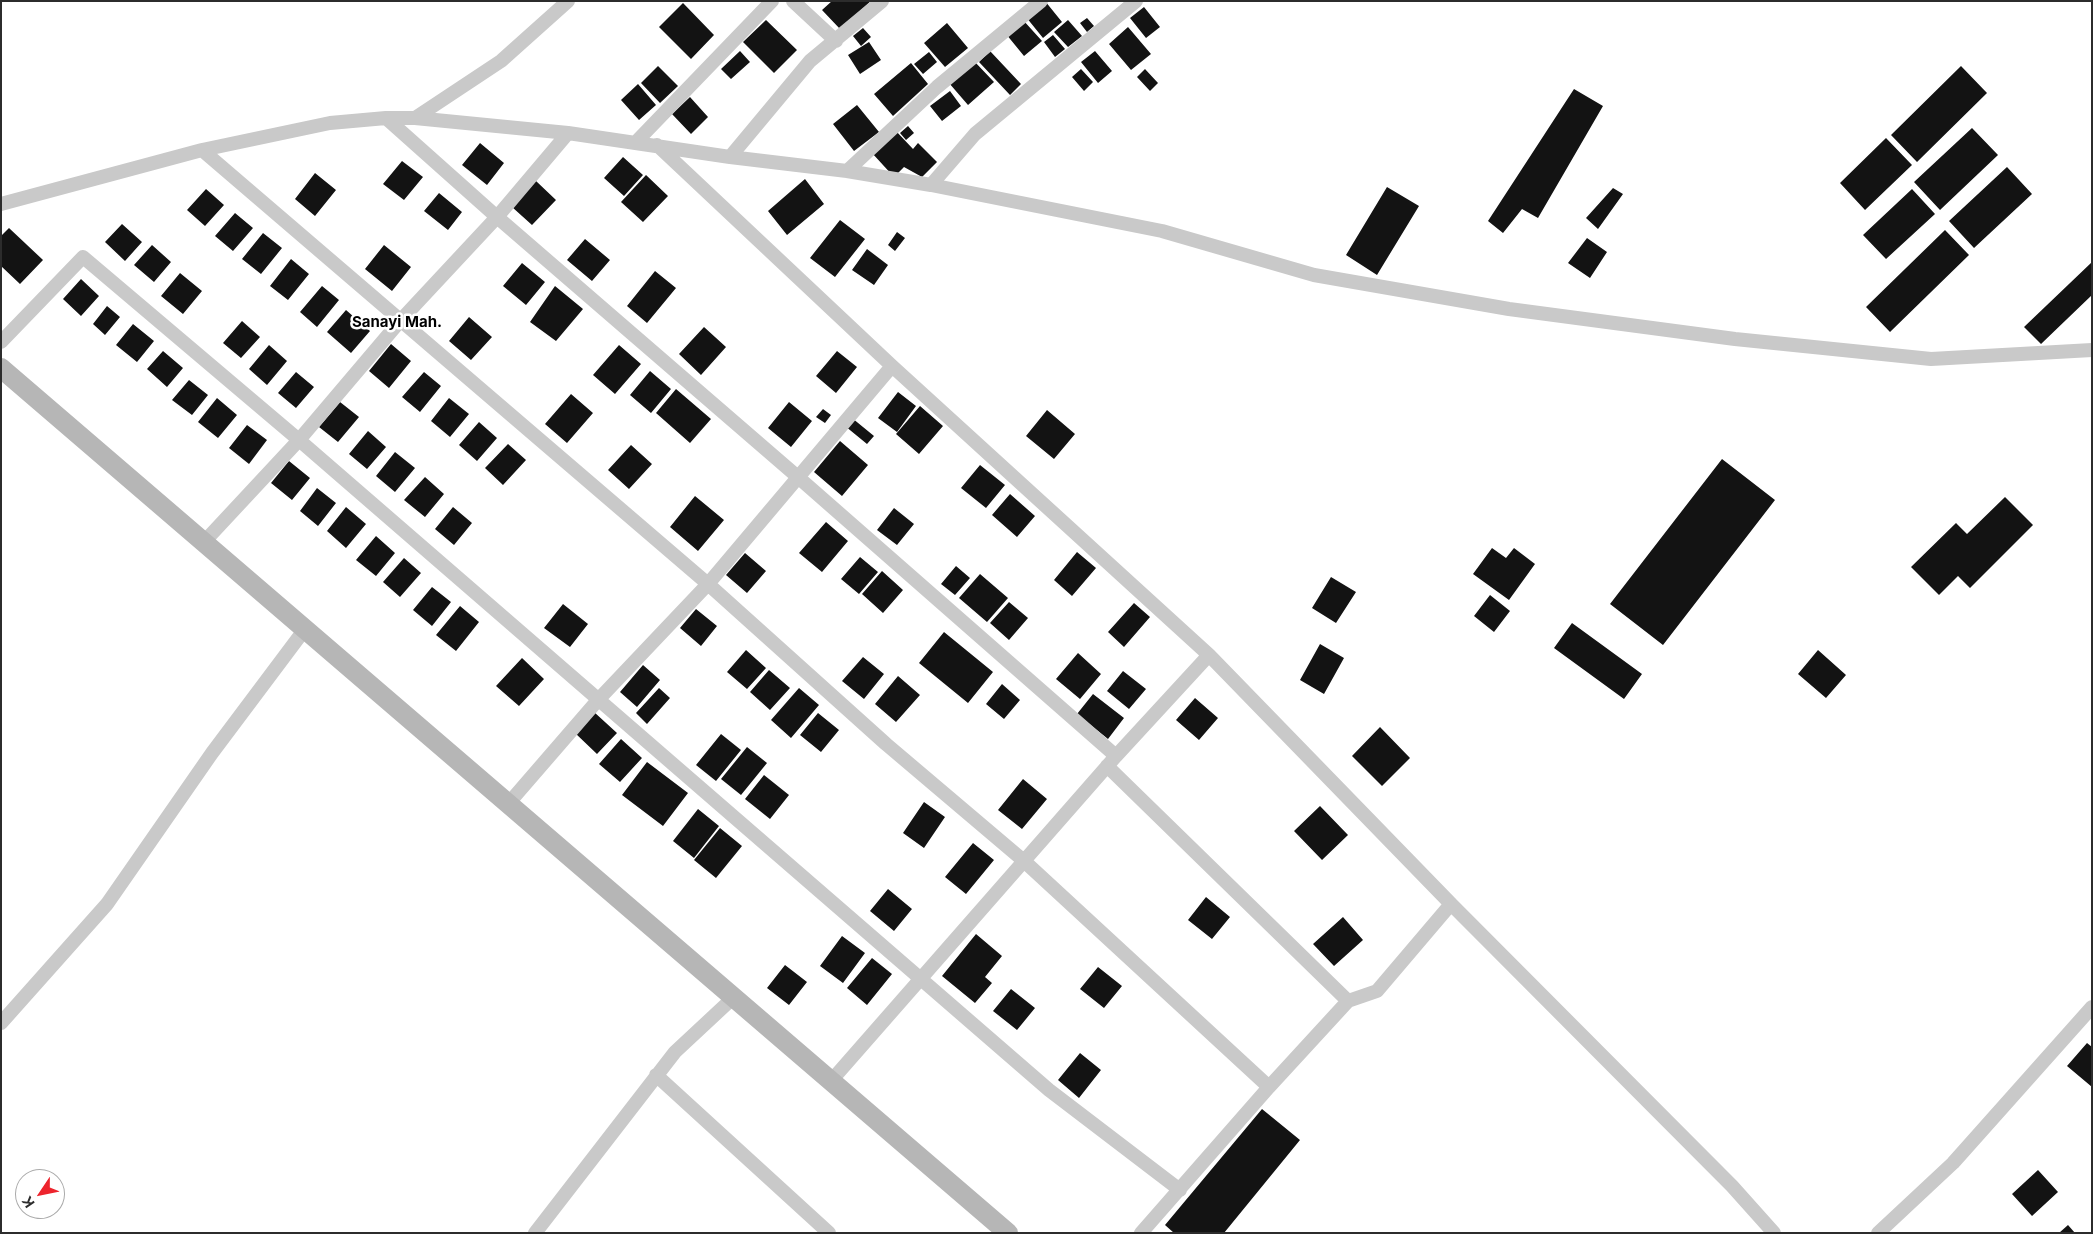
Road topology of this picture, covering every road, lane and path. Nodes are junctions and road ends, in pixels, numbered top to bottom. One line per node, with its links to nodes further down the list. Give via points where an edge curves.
1 (568, 1): 9 (street, via 501,61)
2 (772, 1): 11 (street)
3 (793, 1): 7 (street)
4 (882, 1): 7 (street)
5 (1041, 1): 15 (street, via 937,87)
6 (1136, 1): 16 (street, via 974,134)
7 (836, 41): 14 (street, via 810,61)
8 (386, 118): 9 (street); 13 (street, via 330,123); 18 (street)
9 (415, 118): 10 (street)
10 (568, 133): 11 (street); 18 (street)
11 (636, 142): 12 (street)
12 (657, 145): 14 (street); 22 (street)
13 (202, 150): 17 (street); 19 (street)
14 (730, 158): 15 (street)
15 (847, 171): 16 (street)
16 (931, 186): 21 (street, via 1162,231 1314,275 1509,309 1735,339 1931,359)
17 (1, 204)
18 (497, 218): 19 (street); 25 (street)
19 (400, 321): 24 (street); 27 (street)
20 (1, 342): 24 (street, via 83,257)
21 (2092, 350)
22 (892, 366): 25 (street); 29 (street)
23 (1, 368): 26 (main road)
24 (298, 440): 26 (street); 30 (street)
25 (799, 478): 27 (street); 31 (street)
26 (204, 542): 28 (main road)
27 (708, 584): 30 (street); 33 (street, via 886,744)
28 (305, 629): 32 (main road); 39 (street, via 212,753 108,904)
29 (1208, 656): 31 (street); 34 (street)
30 (598, 700): 32 (street); 35 (street)
31 (1111, 761): 33 (street); 37 (street)
32 (508, 804): 36 (main road)
33 (1024, 861): 35 (street); 42 (street)
34 (1450, 904): 37 (street, via 1377,992); 48 (street, via 1732,1186)
35 (921, 978): 41 (street); 43 (street, via 1049,1090)
36 (734, 997): 40 (street, via 675,1052); 41 (main road)
37 (1348, 1000): 42 (street)
38 (2092, 1007): 49 (street, via 1953,1163)
39 (1, 1023)
40 (656, 1075): 44 (street); 45 (street)
41 (831, 1081): 46 (main road)
42 (1269, 1087): 43 (street)
43 (1180, 1190): 47 (street)
44 (536, 1233)
45 (829, 1233)
46 (1008, 1233)
47 (1141, 1233)
48 (1774, 1233)
49 (1878, 1233)

